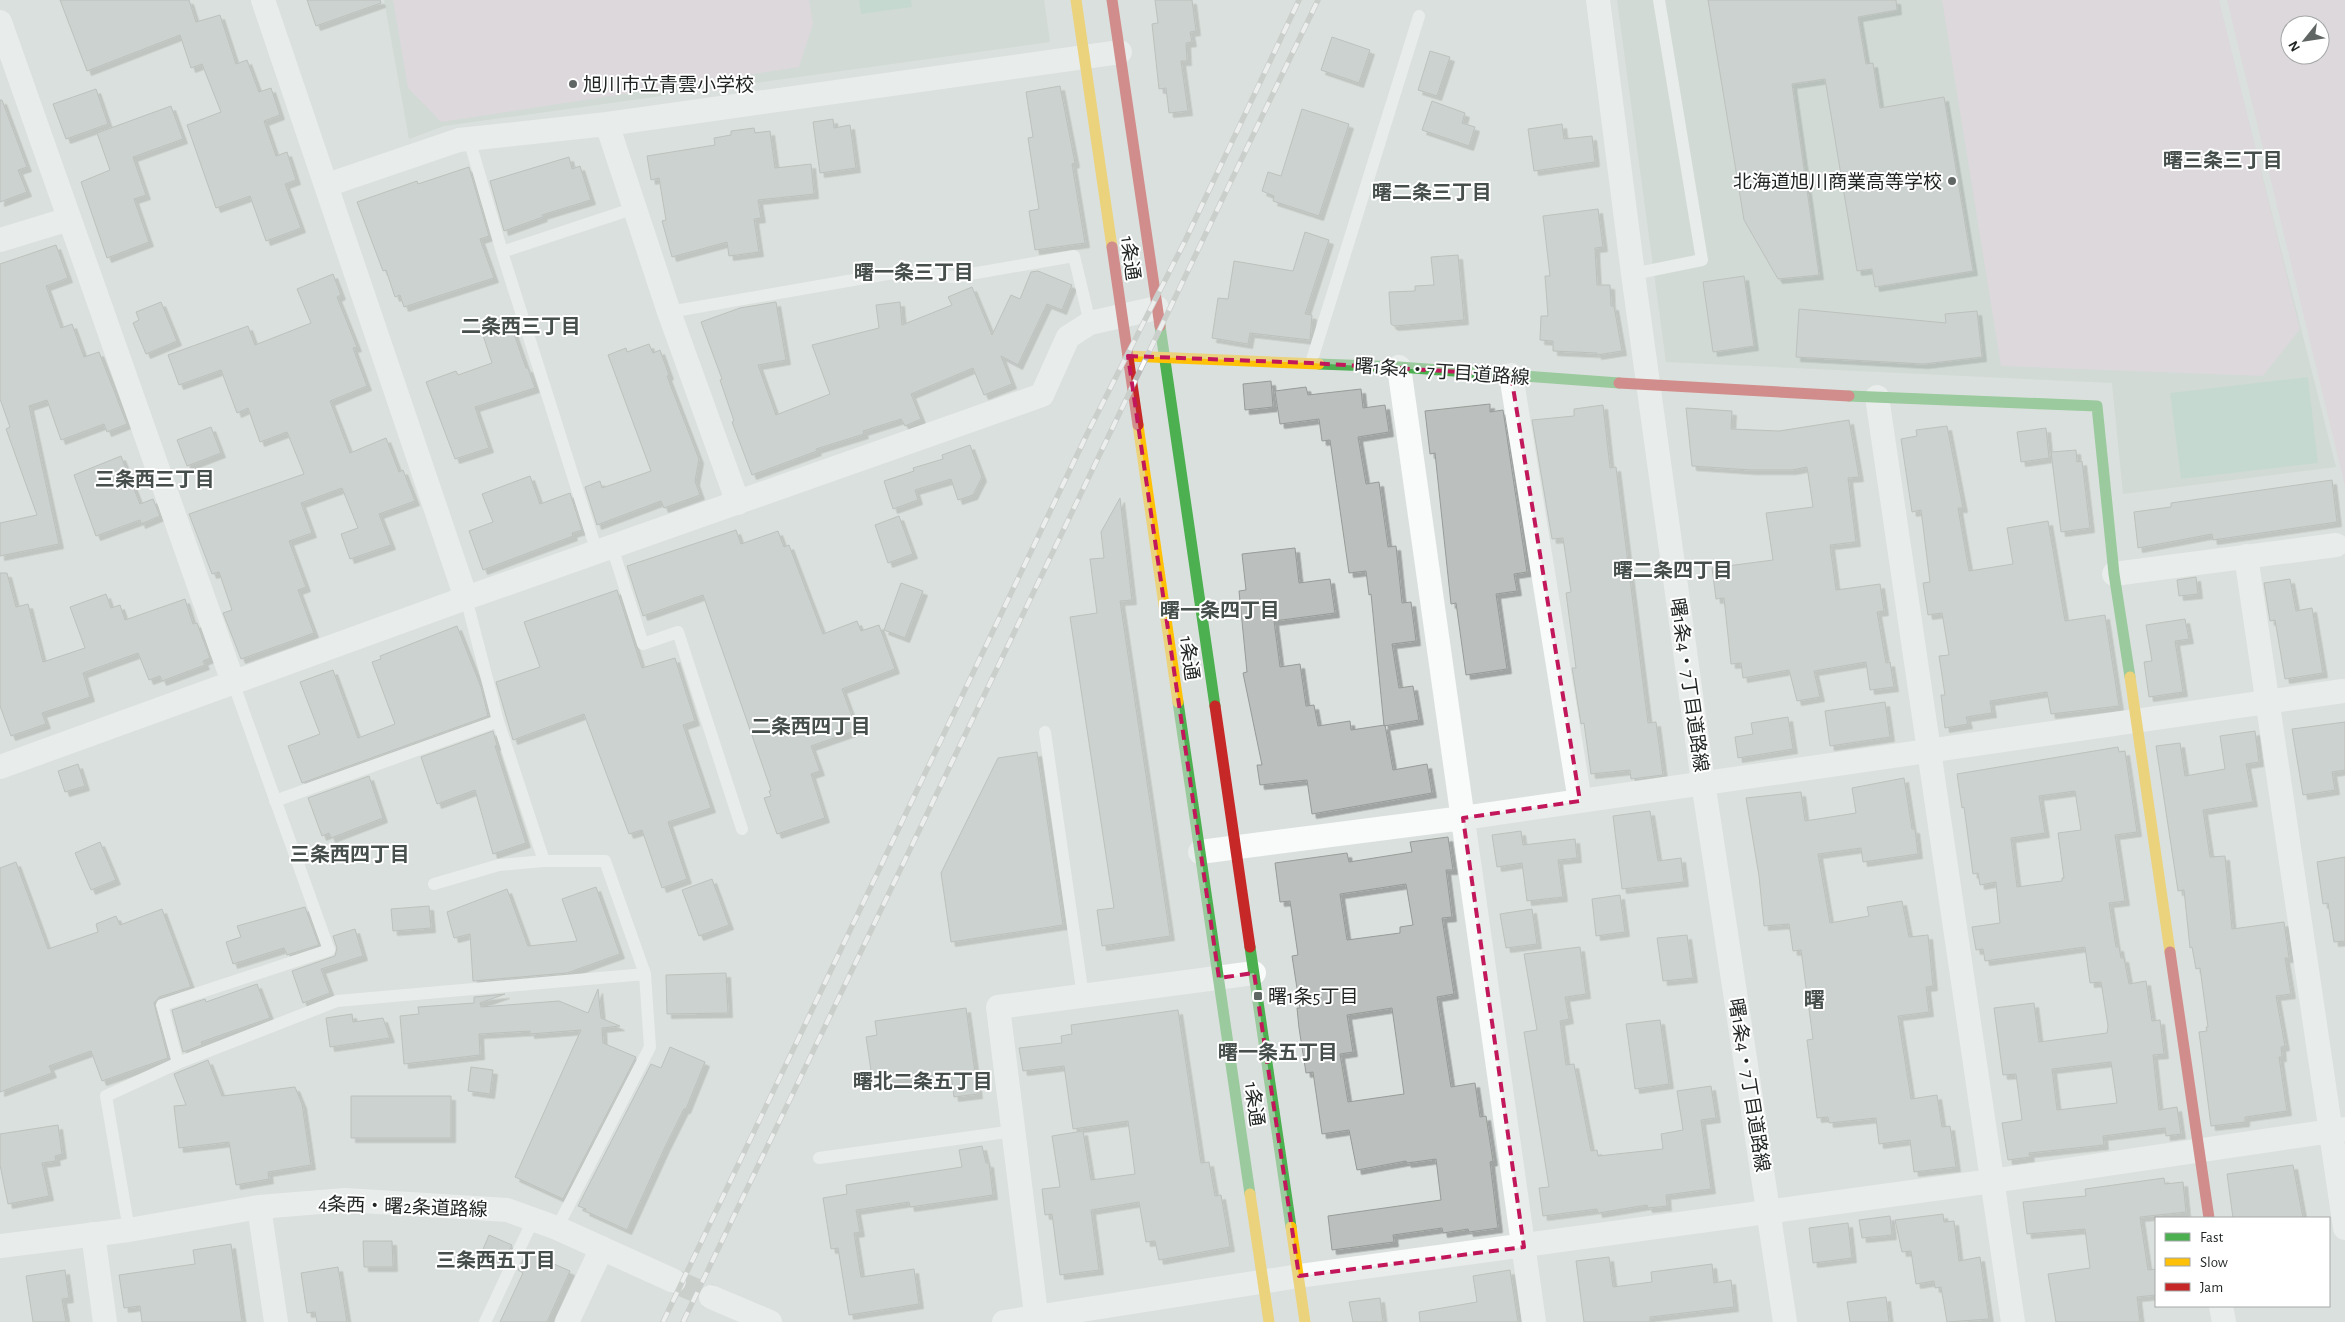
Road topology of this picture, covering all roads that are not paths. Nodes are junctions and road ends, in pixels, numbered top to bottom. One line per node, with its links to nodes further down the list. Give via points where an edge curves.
1 (263, 0): 12 (street)
2 (1076, 0): 9 (street, 1条通)
3 (1112, 0): 8 (street, 1条通)
4 (1598, 0): 17 (street)
5 (1659, 0): 17 (lane, via 1702,260)
6 (1419, 16): 24 (lane)
7 (0, 22): 14 (street)
8 (1120, 52): 9 (street); 18 (street, 1条通)
9 (1084, 58): 10 (street); 20 (street, 1条通)
10 (607, 124): 11 (street); 13 (street)
11 (469, 139): 12 (street); 16 (lane)
12 (327, 185): 34 (street)
13 (635, 208): 16 (lane); 19 (street)
14 (69, 219): 15 (street); 35 (street)
15 (0, 240)
16 (502, 252): 31 (lane)
17 (1632, 274): 27 (street)
18 (1157, 308): 20 (street); 23 (street, 1条通)
19 (669, 312): 21 (lane, via 905,271 953,278 1074,256); 29 (street)
20 (1122, 315): 21 (street); 22 (street, 1条通)
21 (1090, 323): 29 (street, via 1068,337 1042,395)
22 (1128, 356): 23 (street, 曙1条4・7丁目道路線); 49 (street, 1条通)
23 (1164, 358): 24 (street, 曙1条4・7丁目道路線); 48 (street, 1条通)
24 (1311, 363): 25 (street, 曙1条4・7丁目道路線)
25 (1399, 367): 26 (street, 曙1条4・7丁目道路線); 46 (street)
26 (1511, 375): 27 (street, 曙1条4・7丁目道路線); 44 (street)
27 (1648, 385): 28 (street); 43 (street, 曙1条4・7丁目道路線)
28 (1877, 397): 33 (street, via 2096,406); 41 (street)
29 (738, 503): 31 (street)
30 (2336, 545): 32 (street)
31 (604, 550): 34 (street); 47 (lane, via 643,644 678,632)
32 (2246, 556): 33 (street); 37 (street)
33 (2114, 574): 39 (street)
34 (466, 598): 35 (street); 38 (lane)
35 (233, 682): 42 (street); 45 (lane)
36 (2344, 691): 37 (street)
37 (2267, 702): 39 (street); 57 (street)
38 (498, 721): 45 (lane); 50 (lane)
39 (2138, 722): 41 (street); 59 (street)
40 (1045, 732): 55 (lane)
41 (1930, 752): 43 (street); 61 (street)
42 (0, 768)
43 (1704, 782): 44 (street); 63 (street, 曙1条4・7丁目道路線)
44 (1580, 800): 46 (street)
45 (275, 801): 56 (lane, via 329,950 162,1006)
46 (1463, 818): 48 (street); 71 (street)
47 (742, 829)
48 (1236, 846): 49 (street); 52 (street, 1条通)
49 (1200, 852): 54 (street, 1条通)
50 (544, 861): 51 (lane, via 499,865); 53 (lane, via 605,862)
51 (434, 884)
52 (1254, 973): 54 (street); 73 (street, 1条通)
53 (645, 974): 56 (lane, via 336,1001); 66 (lane, via 650,1047)
54 (1219, 978): 55 (street); 75 (street, 1条通)
55 (1083, 996): 58 (street, via 998,1008)
56 (178, 1063): 68 (lane, via 106,1096)
57 (2338, 1130): 59 (street); 67 (street)
58 (1014, 1131): 60 (lane); 79 (street)
59 (2200, 1151): 61 (street); 64 (street)
60 (819, 1158)
61 (1992, 1181): 63 (street); 90 (street)
62 (259, 1207): 65 (street, 4条西・曙2条道路線, via 345,1200 507,1210); 68 (street, 4条西・曙2条道路線); 81 (street)
63 (1769, 1212): 71 (street); 89 (street, 曙1条4・7丁目道路線)
64 (2209, 1217)
65 (533, 1220): 66 (street, 4条西・曙2条道路線); 82 (lane)
66 (557, 1228): 72 (street, 4条西・曙2条道路線)
67 (2345, 1228)
68 (129, 1230): 69 (street, 4条西・曙2条道路線)
69 (93, 1234): 70 (street, 4条西・曙2条道路線); 80 (street)
70 (0, 1246)
71 (1524, 1246): 73 (street); 88 (street)
72 (602, 1248): 74 (street, 4条西・曙2条道路線); 83 (street)
73 (1299, 1276): 75 (street); 87 (street, 1条通)
74 (674, 1281)
75 (1264, 1282): 79 (street); 86 (street, 1条通)
76 (711, 1297): 78 (street)
77 (2221, 1307): 91 (street)
78 (738, 1316): 84 (street)
79 (1037, 1320): 85 (street)
80 (105, 1322)
81 (276, 1322)
82 (485, 1322)
83 (567, 1322)
84 (770, 1322)
85 (1004, 1322)
86 (1269, 1322)
87 (1305, 1322)
88 (1534, 1322)
89 (1785, 1322)
90 (2013, 1322)
91 (2224, 1322)

